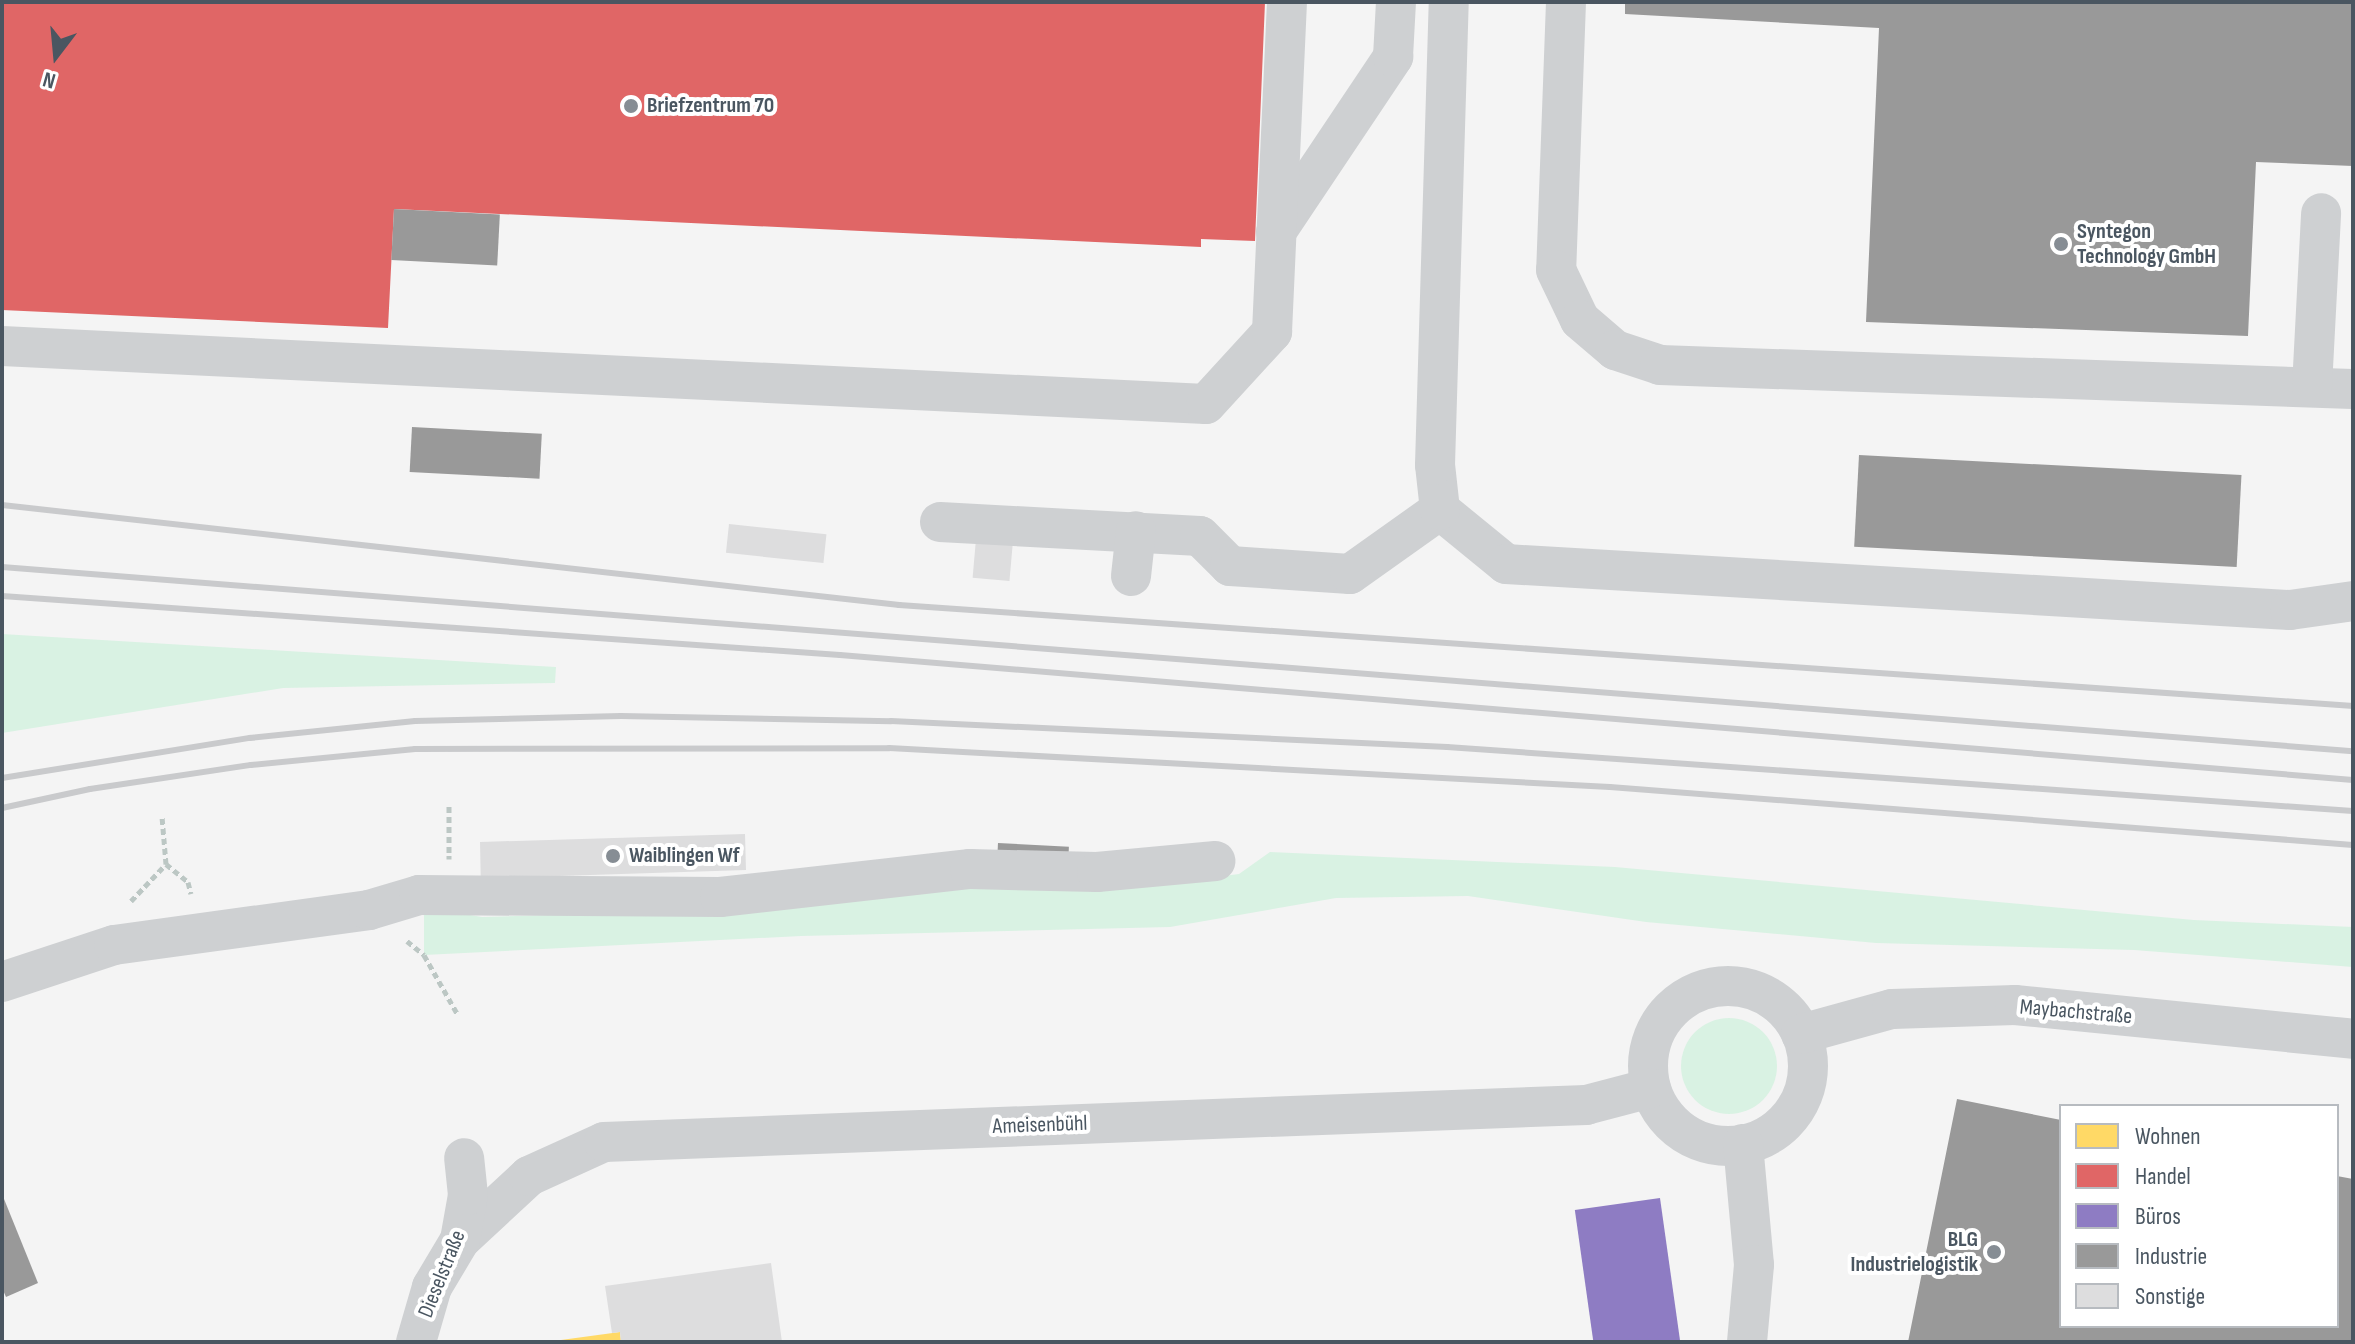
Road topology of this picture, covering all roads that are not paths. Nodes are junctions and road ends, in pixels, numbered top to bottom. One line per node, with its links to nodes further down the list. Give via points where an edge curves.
1 (1287, 2): 6 (street)
2 (1396, 2): 6 (street, via 1393,57)
3 (1449, 2): 10 (street, via 1435,465)
4 (1566, 2): 8 (street, via 1556,270 1580,320 1615,350 1660,365)
5 (2321, 213): 8 (street)
6 (1276, 232): 7 (street, via 1272,332 1206,404)
7 (2, 346)
8 (2312, 387): 9 (street)
9 (2353, 389)
10 (1440, 510): 12 (street, via 1350,574 1230,566 1200,536); 14 (street, via 1506,564 2290,610)
11 (940, 522): 12 (street)
12 (1136, 531): 13 (street)
13 (1131, 576)
14 (2353, 601)
15 (1215, 861): 16 (street, via 1097,872 970,869 720,897 419,895 369,910 198,922)
16 (2, 982)
17 (1801, 1034): 18 (street, Maybachstraße, via 1892,1009 2015,1005); 19 (street, via 1791,1016 1757,991 1715,987 1695,993 1677,1004 1653,1038 1648,1061); 20 (street, via 1808,1074 1795,1111 1764,1138)
18 (2353, 1039)
19 (1651, 1088): 20 (street, via 1683,1132 1722,1146); 22 (street, Ameisenbühl, via 1586,1105 604,1142 529,1176)
20 (1743, 1144): 24 (street, via 1754,1265)
21 (464, 1158): 22 (street, Dieselstraße, via 468,1195)
22 (460, 1240): 23 (street, Dieselstraße, via 432,1287)
23 (416, 1342)
24 (1747, 1342)

